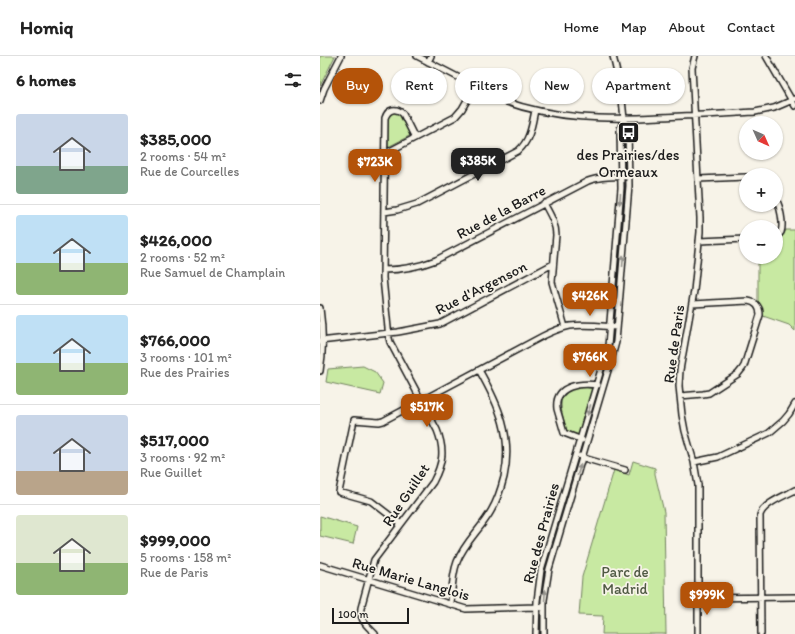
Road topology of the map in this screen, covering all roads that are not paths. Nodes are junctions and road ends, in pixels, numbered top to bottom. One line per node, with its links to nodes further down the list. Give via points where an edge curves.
1 (342, 56): 10 (street)
2 (417, 56): 7 (street)
3 (431, 56): 7 (street)
4 (613, 56): 16 (street, Rue des Prairies, via 621,90)
5 (695, 56): 15 (street, Rue de Paris, via 692,68)
6 (766, 56): 9 (street)
7 (428, 62): 8 (street)
8 (455, 76)
9 (793, 99): 13 (street); 15 (street, via 760,112)
10 (320, 102)
11 (465, 104): 17 (street, via 458,115)
12 (513, 104): 14 (street)
13 (795, 106)
14 (535, 110): 16 (street, via 569,116); 24 (street, via 529,136 518,151 417,204)
15 (695, 116): 16 (street); 22 (street, Rue de Paris)
16 (624, 119): 19 (street, Rue des Prairies, via 620,129); 21 (street, Rue des Prairies, via 628,128)
17 (415, 138): 18 (street); 18 (street, Rue Guillet, via 403,114 398,110 391,110 385,118)
18 (384, 154): 24 (street, Rue Guillet)
19 (621, 176): 21 (street, Rue de la Barre); 23 (street, Rue de la Barre, via 590,180); 31 (street, Rue des Prairies, one-way to 31)
20 (739, 176): 22 (street)
21 (629, 177): 33 (street, Rue des Prairies, one-way to 21)
22 (698, 179): 26 (street, Rue de Paris)
23 (544, 203): 27 (street, via 556,228); 28 (street, Rue de la Barre, via 430,262 412,268)
24 (384, 212): 28 (street, Rue Guillet)
25 (739, 239): 26 (street)
26 (700, 241): 29 (street, Rue de Paris)
27 (553, 264): 32 (street, via 552,286); 34 (street, Rue d'Argenson, via 440,324)
28 (383, 270): 34 (street, Rue Guillet)
29 (692, 304): 40 (street, Rue de Paris, via 680,370); 40 (street, via 748,301 757,305 760,315 740,372 709,393)
30 (320, 308): 35 (street)
31 (609, 326): 32 (street); 33 (street); 38 (street, Rue des Prairies, via 606,352)
32 (565, 327): 36 (street)
33 (617, 327): 39 (street, Rue des Prairies, via 614,351)
34 (389, 334): 35 (street, Rue d'Argenson); 41 (street, Rue Guillet, via 390,342)
35 (322, 341): 37 (street)
36 (479, 370): 41 (street); 56 (street, via 501,418 507,451 506,466 495,503 457,561)
37 (320, 371)
38 (596, 385): 39 (street); 43 (street, Rue des Prairies, one-way to 43); 43 (street, via 580,384 570,387 562,391 556,405 564,433)
39 (603, 387): 44 (street, Rue des Prairies)
40 (680, 396): 47 (street, Rue de Paris, via 685,432)
41 (422, 401): 50 (street, Rue Guillet, via 440,436 442,459 433,482); 50 (street, via 381,422 354,420 339,492 371,501)
42 (795, 404): 47 (street, via 786,418 769,433 718,457)
43 (580, 439): 44 (street); 45 (street, Rue des Prairies)
44 (587, 442): 46 (street, Rue des Prairies)
45 (576, 454): 46 (street); 57 (street, Rue des Prairies, via 541,570)
46 (583, 457): 48 (street); 58 (street, Rue des Prairies, one-way to 46, via 549,569)
47 (694, 462): 54 (street, Rue de Paris, via 698,490)
48 (625, 470)
49 (795, 490): 55 (street, via 761,512)
50 (401, 524): 52 (street, Rue Guillet, via 374,560)
51 (320, 565): 52 (street, Rue Marie Langlois)
52 (369, 580): 56 (street, Rue Marie Langlois); 59 (street, Rue Guillet, via 360,615)
53 (795, 597): 55 (street)
54 (698, 598): 55 (street); 62 (street, Rue de Paris)
55 (760, 598): 63 (street)
56 (451, 604): 57 (street, Rue Marie Langlois, via 468,609)
57 (536, 606): 58 (street, Rue Marie Langlois); 60 (street, Rue des Prairies)
58 (544, 608): 61 (street, Rue des Prairies)
59 (375, 634)
60 (536, 634)
61 (544, 634)
62 (698, 634)
63 (761, 634)

